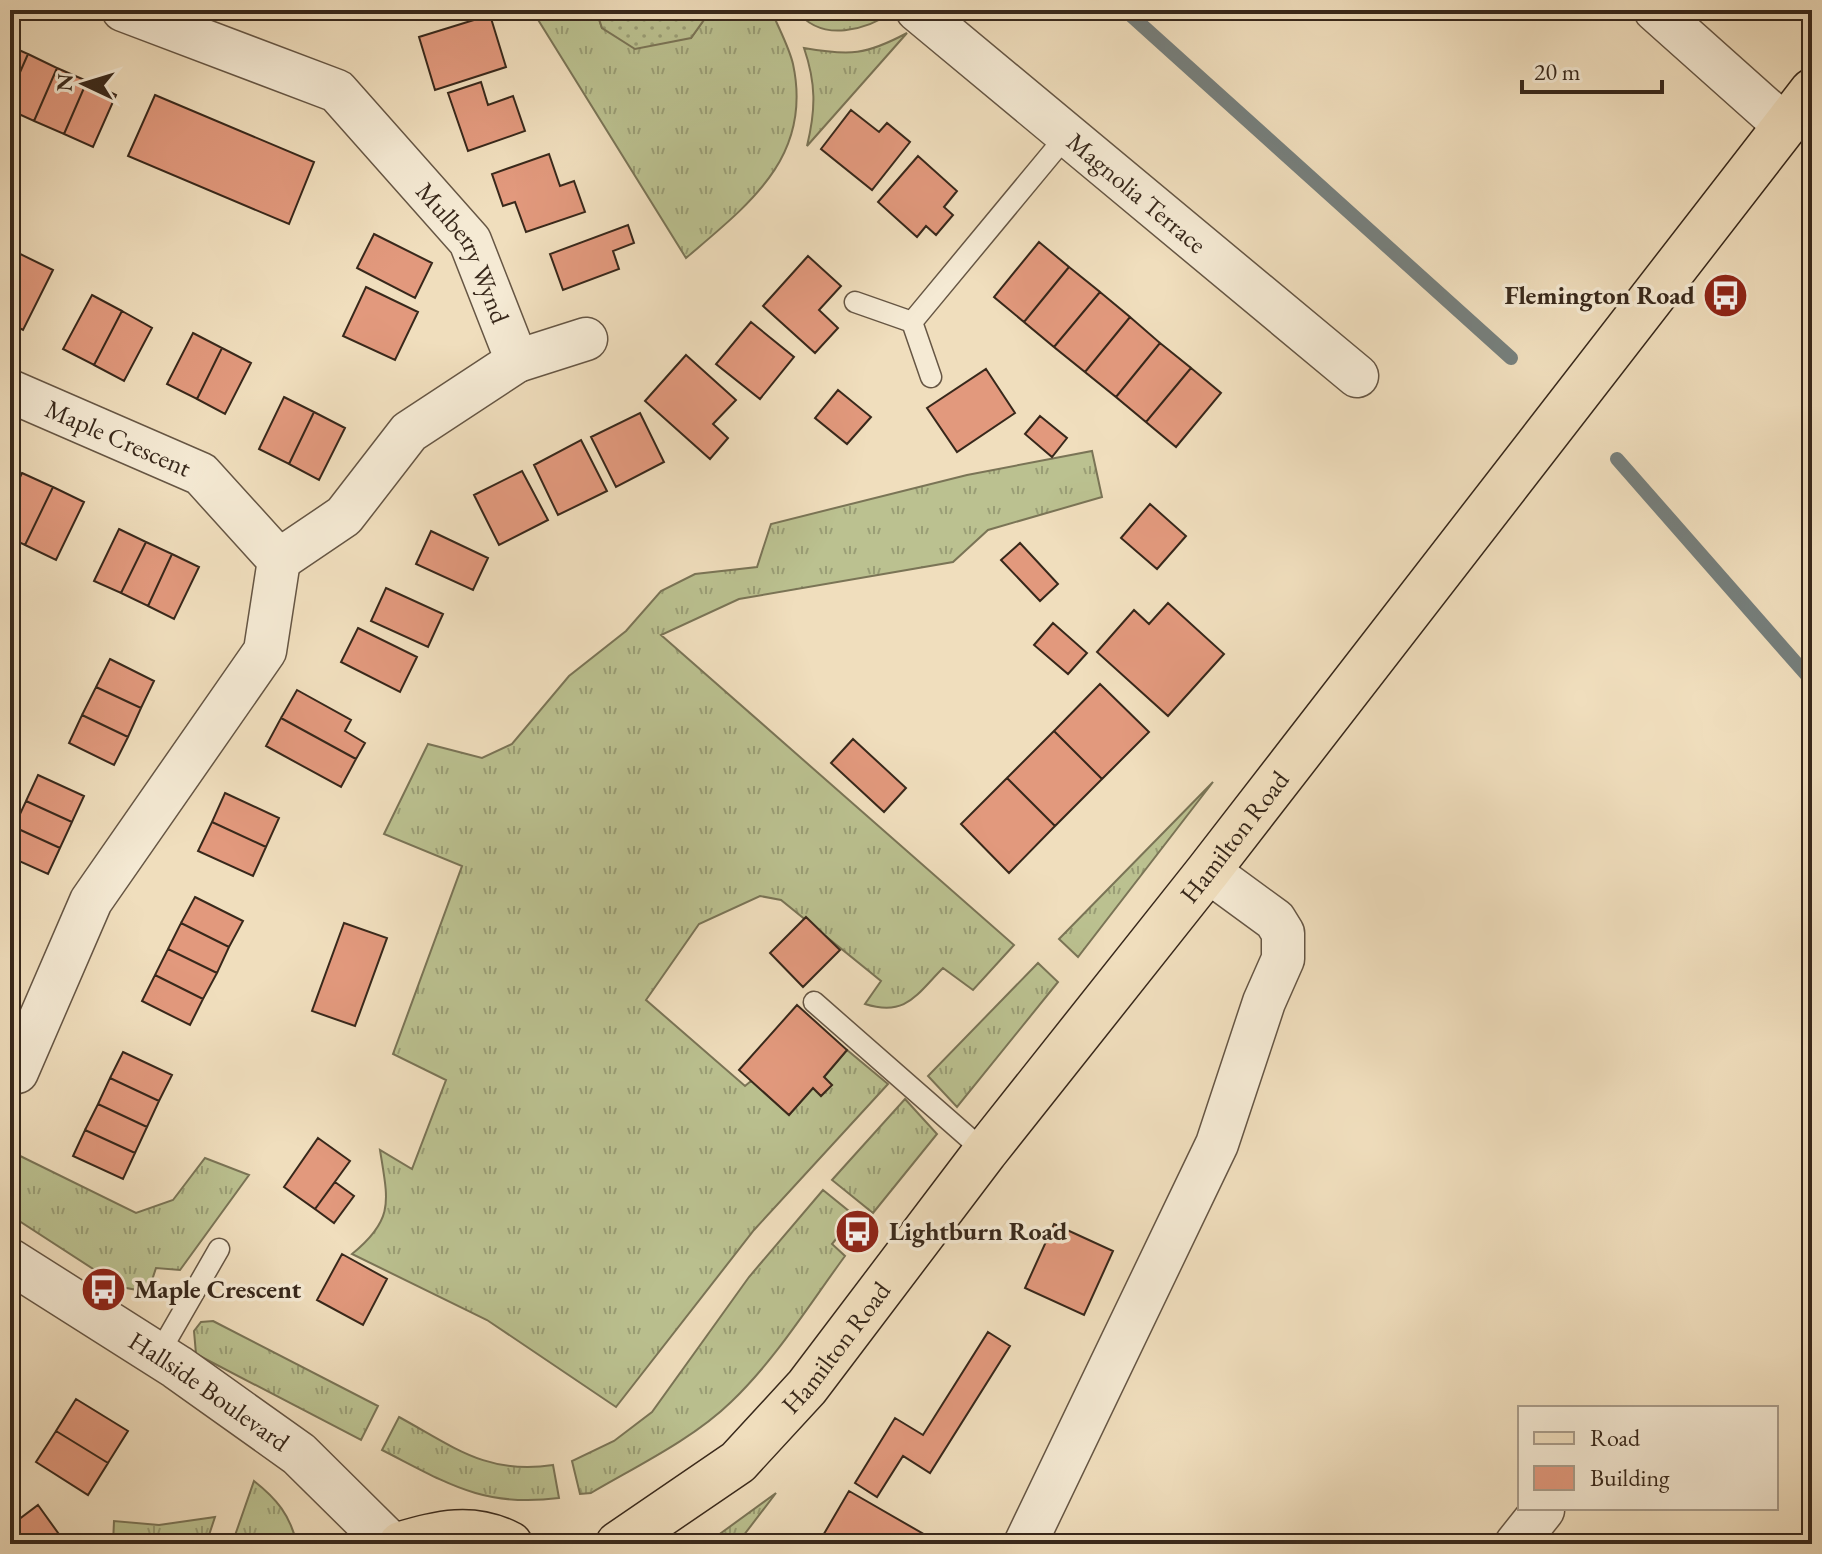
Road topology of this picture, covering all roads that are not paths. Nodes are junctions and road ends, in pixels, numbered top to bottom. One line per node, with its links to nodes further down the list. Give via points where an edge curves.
1 (123, 10): 10 (street, Mulberry Wynd, via 337,91 470,241)
2 (917, 10): 6 (street, Magnolia Terrace)
3 (1655, 10): 5 (street)
4 (1812, 91): 5 (main road, Hamilton Road)
5 (1785, 126): 15 (main road, Hamilton Road)
6 (1067, 135): 8 (lane); 11 (street, Magnolia Terrace)
7 (855, 302): 8 (lane)
8 (912, 322): 12 (lane)
9 (586, 339): 10 (street)
10 (517, 361): 14 (street, via 409,432 344,516)
11 (1357, 376)
12 (931, 377)
13 (14, 401): 14 (street, Maple Crescent, via 201,474)
14 (279, 560): 17 (street, via 265,651 91,901)
15 (1208, 871): 18 (main road, Hamilton Road); 27 (street, via 1275,920 1283,933 1283,959 1217,1144)
16 (814, 1002): 18 (lane)
17 (17, 1072)
18 (985, 1152): 26 (main road, Hamilton Road, via 772,1428 703,1489)
19 (219, 1249): 21 (lane)
20 (10, 1261): 21 (street, Hallside Boulevard)
21 (158, 1355): 23 (street, Hallside Boulevard, via 299,1454)
22 (1543, 1510): 28 (street)
23 (390, 1544)
24 (401, 1544): 25 (main road, via 452,1530)
25 (510, 1544)
26 (618, 1544)
27 (1025, 1544)
28 (1516, 1544)

